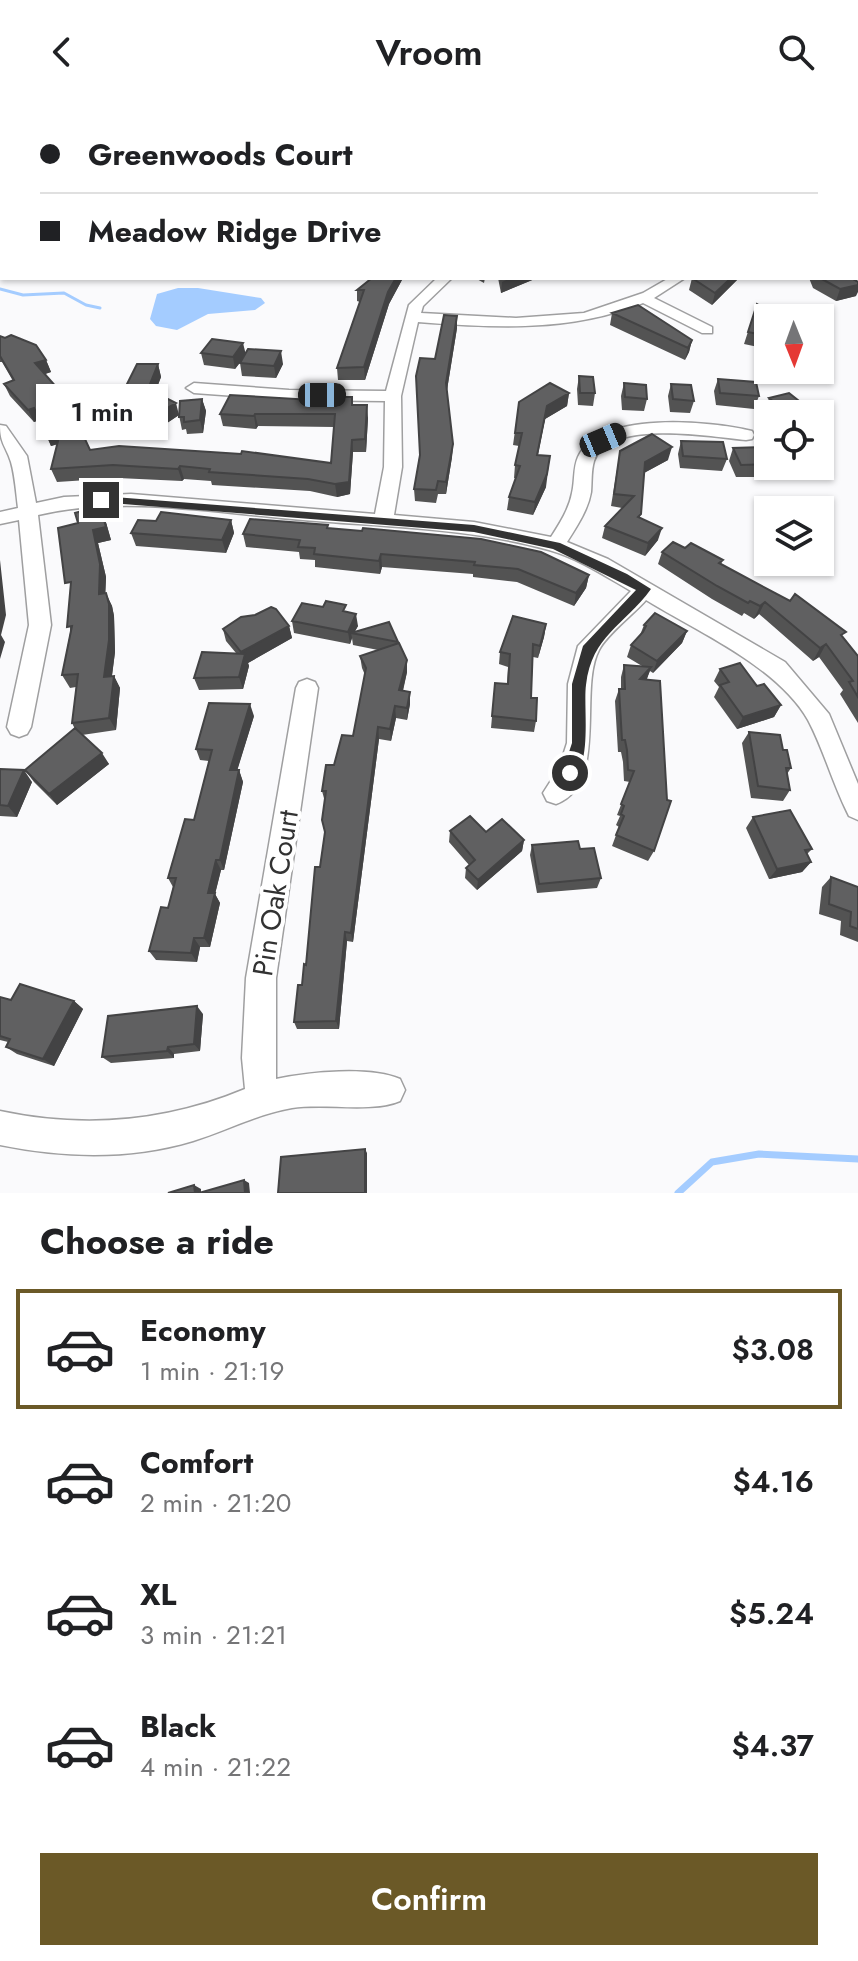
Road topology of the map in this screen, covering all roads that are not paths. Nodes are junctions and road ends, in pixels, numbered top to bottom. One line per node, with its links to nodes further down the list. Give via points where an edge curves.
1 (443, 280): 4 (street, via 416,305)
2 (675, 280): 3 (street)
3 (644, 298): 4 (street, via 546,323); 5 (street)
4 (413, 317): 7 (street)
5 (707, 330)
6 (194, 388): 7 (street)
7 (393, 396): 12 (street, via 393,467)
8 (0, 430): 10 (street, via 18,456)
9 (746, 435): 13 (street, via 651,428 603,440 590,449 578,506)
10 (28, 510): 11 (street); 12 (street, via 131,500); 16 (street, via 40,625)
11 (0, 518)
12 (383, 521): 13 (street, via 474,528)
13 (556, 545): 14 (street)
14 (645, 589): 17 (street, via 589,646 579,684 579,743 570,773); 18 (street, via 788,678 817,714)
15 (307, 688): 20 (street, Pin Oak Court, via 261,978)
16 (19, 727)
17 (556, 793)
18 (858, 808)
19 (389, 1090): 20 (street, via 303,1091)
20 (262, 1099): 21 (street, via 215,1118 121,1137 52,1138)
21 (0, 1128)

